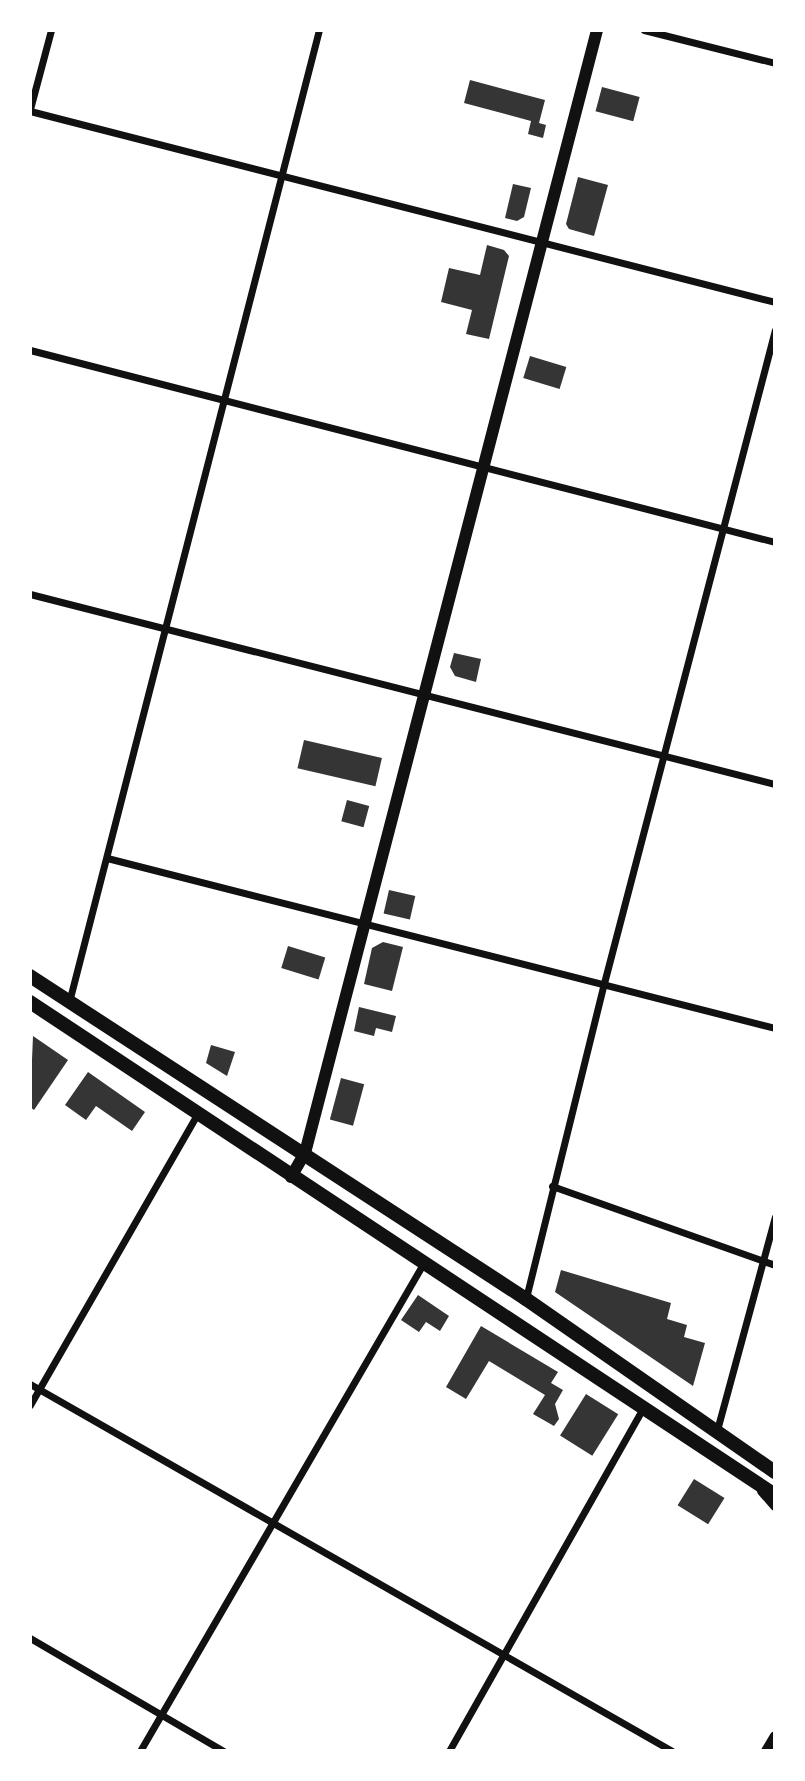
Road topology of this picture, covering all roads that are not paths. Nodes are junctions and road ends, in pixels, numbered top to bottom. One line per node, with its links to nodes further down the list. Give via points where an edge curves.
1 (51, 30): 6 (street)
2 (319, 30): 7 (street)
3 (597, 30): 8 (main road)
4 (644, 30): 5 (street)
5 (775, 63)
6 (30, 110): 7 (street)
7 (283, 177): 8 (street); 12 (street)
8 (542, 241): 9 (street); 13 (main road)
9 (775, 302)
10 (775, 330): 14 (street)
11 (30, 351): 12 (street)
12 (224, 398): 13 (street); 17 (street)
13 (484, 466): 14 (street); 18 (main road)
14 (724, 528): 15 (street); 19 (street)
15 (775, 542)
16 (30, 594): 17 (street)
17 (165, 630): 18 (street); 21 (street)
18 (426, 698): 19 (street); 22 (main road)
19 (662, 755): 20 (street); 24 (street)
20 (775, 784)
21 (107, 858): 22 (street); 26 (street)
22 (365, 925): 24 (street); 29 (main road)
23 (30, 976): 26 (main road)
24 (604, 982): 27 (street); 31 (street)
25 (30, 1002): 28 (main road)
26 (69, 1003): 29 (main road)
27 (775, 1028)
28 (197, 1115): 30 (main road); 38 (street)
29 (305, 1153): 30 (main road); 36 (main road)
30 (291, 1177): 34 (main road)
31 (552, 1186): 33 (street); 36 (street)
32 (775, 1217): 33 (street)
33 (764, 1261): 35 (street); 41 (street)
34 (423, 1264): 40 (main road); 46 (street)
35 (775, 1265)
36 (526, 1299): 41 (main road)
37 (30, 1384): 38 (street)
38 (39, 1390): 39 (street); 46 (street)
39 (30, 1405)
40 (642, 1410): 43 (main road); 48 (street)
41 (716, 1431): 42 (main road)
42 (773, 1469)
43 (755, 1484): 44 (main road); 45 (street)
44 (775, 1495)
45 (775, 1506)
46 (271, 1519): 48 (street); 49 (street)
47 (30, 1638): 49 (street)
48 (504, 1654): 53 (street); 54 (street)
49 (161, 1715): 51 (street); 52 (street)
50 (775, 1736): 55 (street)
51 (140, 1751)
52 (223, 1751)
53 (449, 1751)
54 (672, 1751)
55 (766, 1751)

